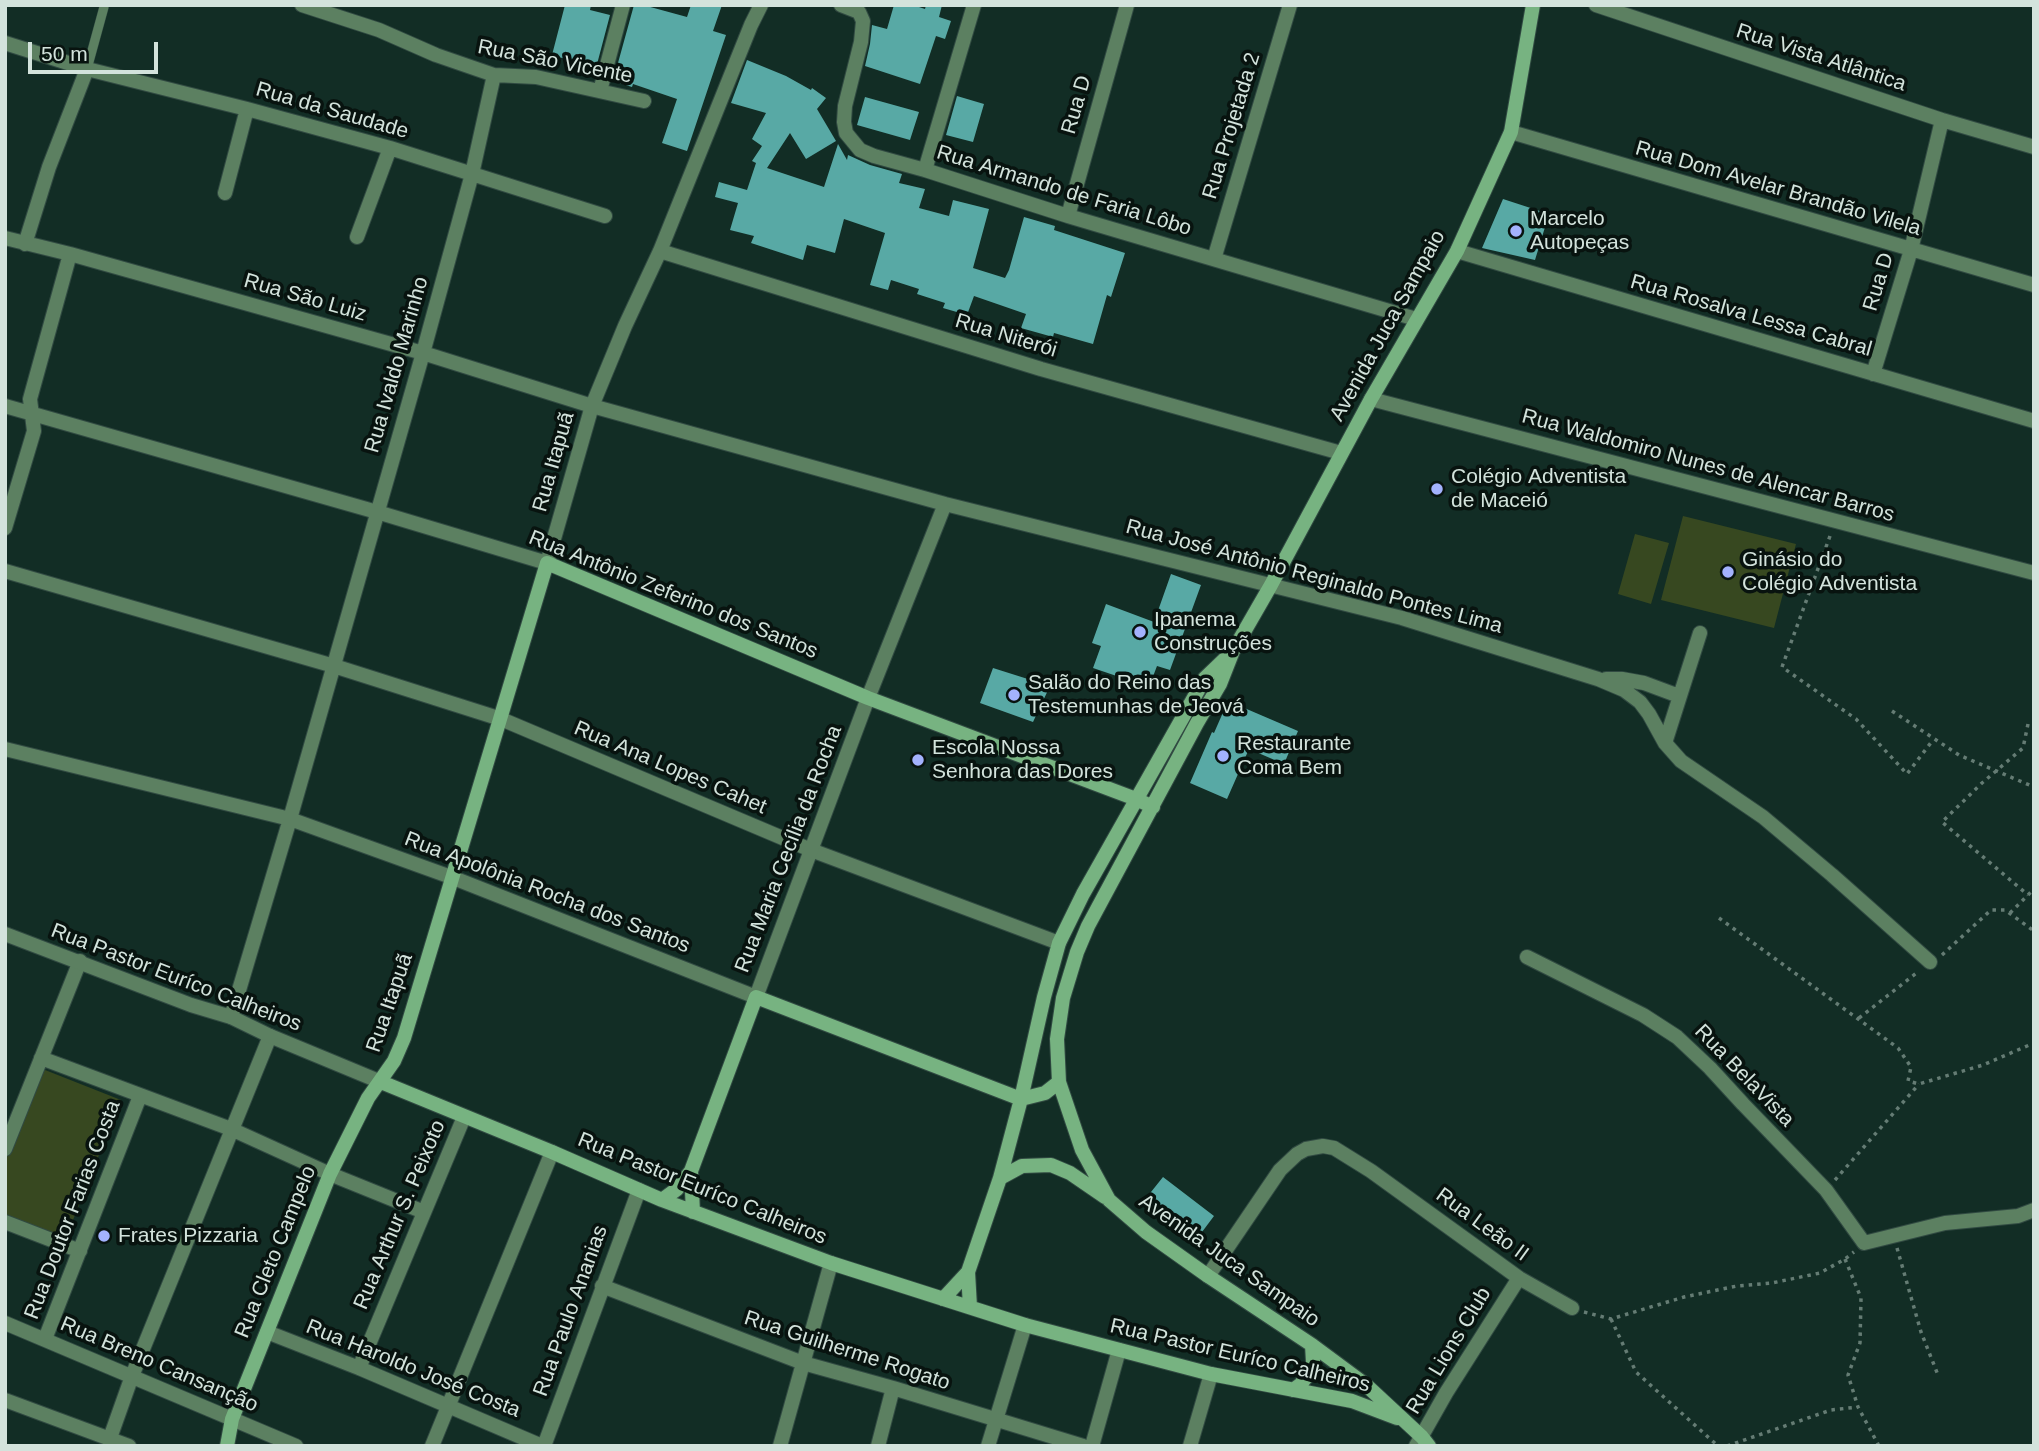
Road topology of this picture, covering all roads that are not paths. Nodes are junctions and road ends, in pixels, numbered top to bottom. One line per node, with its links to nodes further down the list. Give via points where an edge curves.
1 (304, 5): 13 (street, Rua São Vicente)
2 (624, 5): 14 (street)
3 (761, 5): 30 (street, Rua Itapuã)
4 (841, 5): 21 (street, Rua Armando de Faria Lôbo, via 859,12 863,21 845,106 846,133 860,150)
5 (974, 5): 21 (street)
6 (1127, 5): 25 (street, Rua D)
7 (1290, 5): 33 (street, Rua Projetada 2)
8 (1533, 5): 18 (main road, Avenida Juca Sampaio)
9 (1596, 5): 17 (street, Rua Vista Atlântica)
10 (104, 8): 12 (lane)
11 (5, 44): 12 (street, Rua da Saudade)
12 (87, 69): 16 (street, Rua da Saudade); 28 (street, via 49,167)
13 (494, 75): 14 (street, Rua São Vicente); 22 (street, Rua Ivaldo Marinho)
14 (600, 91): 15 (street, Rua São Vicente)
15 (643, 101)
16 (247, 108): 20 (street, Rua da Saudade); 23 (street)
17 (1942, 120): 19 (street, Rua Vista Atlântica); 29 (street, Rua D)
18 (1511, 132): 29 (street, Rua Dom Avelar Brandão Vilela); 31 (main road, Avenida Juca Sampaio)
19 (2034, 147)
20 (390, 148): 22 (street, Rua da Saudade); 26 (street)
21 (925, 170): 25 (street, Rua Armando de Faria Lôbo)
22 (472, 174): 24 (street, Rua da Saudade); 36 (street, Rua Ivaldo Marinho)
23 (225, 193)
24 (605, 216)
25 (1068, 216): 33 (street, Rua Armando de Faria Lôbo)
26 (357, 237)
27 (5, 238): 28 (street, Rua São Luiz)
28 (26, 244): 32 (street, Rua São Luiz)
29 (1911, 250): 34 (street, Rua Dom Avelar Brandão Vilela); 37 (street, Rua D)
30 (660, 251): 39 (street, Rua Itapuã); 43 (street, Rua Niterói, via 1041,369)
31 (1457, 251): 35 (main road, Avenida Juca Sampaio); 37 (street, Rua Rosalva Lessa Cabral)
32 (70, 254): 36 (street, Rua São Luiz); 41 (street, via 30,399)
33 (1214, 259): 35 (street, Rua Armando de Faria Lôbo)
34 (2034, 285)
35 (1416, 319): 38 (main road, Avenida Juca Sampaio)
36 (423, 353): 39 (street, Rua São Luiz); 45 (street, Rua Ivaldo Marinho)
37 (1873, 374): 42 (street, Rua Rosalva Lessa Cabral)
38 (1371, 399): 43 (main road, Avenida Juca Sampaio); 49 (street, Rua Waldomiro Nunes de Alencar Barros)
39 (592, 405): 44 (street, Rua José Antônio Reginaldo Pontes Lima); 47 (street, Rua Itapuã)
40 (5, 406): 41 (street, Rua Antônio Zeferino dos Santos)
41 (32, 414): 45 (street, Rua Antônio Zeferino dos Santos); 46 (street, via 34,432)
42 (2034, 421)
43 (1341, 453): 50 (main road, Avenida Juca Sampaio)
44 (945, 504): 50 (street, Rua José Antônio Reginaldo Pontes Lima); 56 (street, Rua Maria Cecília da Rocha)
45 (377, 512): 47 (street, Rua Antônio Zeferino dos Santos); 53 (street, Rua Ivaldo Marinho)
46 (5, 528)
47 (547, 563): 56 (main road, Rua Antônio Zeferino dos Santos); 57 (main road, Rua Itapuã)
48 (5, 571): 53 (street)
49 (2034, 573)
50 (1271, 585): 52 (main road, Avenida Juca Sampaio); 54 (street, Rua José Antônio Reginaldo Pontes Lima, via 1402,618)
51 (1700, 633): 55 (street)
52 (1233, 651): 60 (main road, Avenida Juca Sampaio, via 1205,678); 61 (main road, Avenida Juca Sampaio)
53 (334, 666): 57 (street); 62 (street, Rua Ivaldo Marinho)
54 (1598, 679): 55 (street, via 1644,683); 58 (street, Rua José Antônio Reginaldo Pontes Lima, via 1640,702)
55 (1679, 696): 58 (street)
56 (868, 698): 60 (main road, Rua Antônio Zeferino dos Santos); 63 (street, Rua Maria Cecília da Rocha)
57 (501, 719): 63 (street, Rua Ana Lopes Cahet); 64 (main road, Rua Itapuã)
58 (1665, 743): 69 (street, Rua José Antônio Reginaldo Pontes Lima, via 1681,761 1763,817)
59 (5, 750): 62 (street, Rua Apolônia Rocha dos Santos)
60 (1136, 799): 61 (main road, Rua Antônio Zeferino dos Santos); 66 (main road, Avenida Juca Sampaio)
61 (1153, 807): 75 (main road, Avenida Juca Sampaio, via 1077,952 1057,1039)
62 (290, 819): 64 (street, Rua Apolônia Rocha dos Santos); 71 (street, Rua Ivaldo Marinho)
63 (811, 850): 66 (street, Rua Ana Lopes Cahet); 70 (street, Rua Maria Cecília da Rocha)
64 (451, 877): 70 (street, Rua Apolônia Rocha dos Santos); 74 (main road, Rua Itapuã, via 404,1038)
65 (5, 934): 68 (street, Rua Pastor Euríco Calheiros)
66 (1059, 943): 77 (main road, Avenida Juca Sampaio)
67 (1527, 957): 88 (street, Rua BelaVista, via 1677,1037 1826,1190 1864,1243 1945,1223 2018,1216)
68 (80, 961): 71 (street, Rua Pastor Euríco Calheiros); 73 (street)
69 (1930, 962)
70 (756, 997): 77 (main road, Rua Apolônia Rocha dos Santos); 82 (main road, Rua Maria Cecília da Rocha)
71 (232, 1017): 72 (street, Rua Pastor Euríco Calheiros)
72 (270, 1036): 74 (street, Rua Pastor Euríco Calheiros); 79 (street)
73 (41, 1058): 76 (street); 80 (street)
74 (381, 1082): 78 (main road, Rua Pastor Euríco Calheiros); 83 (main road, Rua Cleto Campelo, via 368,1098)
75 (1059, 1082): 77 (main road, via 1045,1093); 87 (main road, Avenida Juca Sampaio, via 1082,1150)
76 (140, 1096): 79 (street); 92 (street, Rua Doutor Farias Costa)
77 (1021, 1100): 84 (main road, Avenida Juca Sampaio)
78 (464, 1117): 81 (main road, Rua Pastor Euríco Calheiros); 89 (street, Rua Arthur S. Peixoto)
79 (231, 1129): 83 (street); 110 (street)
80 (5, 1149)
81 (552, 1152): 85 (main road, Rua Pastor Euríco Calheiros); 114 (street)
82 (691, 1171): 86 (main road); 90 (main road, Rua Maria Cecília da Rocha)
83 (330, 1174): 89 (street); 103 (main road, Rua Cleto Campelo)
84 (999, 1178): 87 (main road, via 1022,1166 1051,1165); 94 (main road, Avenida Juca Sampaio)
85 (639, 1190): 86 (main road, Rua Pastor Euríco Calheiros); 97 (street, Rua Paulo Ananias)
86 (662, 1200): 90 (main road, Rua Pastor Euríco Calheiros)
87 (1109, 1200): 95 (main road, Avenida Juca Sampaio)
88 (2034, 1210)
89 (424, 1212): 108 (street, Rua Arthur S. Peixoto)
90 (693, 1212): 93 (main road, Rua Pastor Euríco Calheiros)
91 (5, 1222): 92 (street)
92 (80, 1251): 104 (street, Rua Doutor Farias Costa)
93 (831, 1263): 98 (main road, Rua Pastor Euríco Calheiros); 107 (street)
94 (968, 1272): 98 (main road); 99 (main road, Avenida Juca Sampaio)
95 (1208, 1276): 96 (street, Rua Leão II, via 1280,1170 1314,1146 1334,1148 1371,1171); 105 (main road, Avenida Juca Sampaio)
96 (1519, 1278): 100 (street, Rua Leão II); 119 (street, Rua Lions Club, via 1446,1393)
97 (602, 1286): 107 (street, Rua Guilherme Rogato); 124 (street, Rua Paulo Ananias)
98 (943, 1299): 99 (main road, Rua Pastor Euríco Calheiros)
99 (970, 1307): 102 (main road, Rua Pastor Euríco Calheiros)
100 (1572, 1308)
101 (5, 1323): 104 (street, Rua Breno Cansanção)
102 (1025, 1325): 106 (main road, Rua Pastor Euríco Calheiros); 116 (street)
103 (267, 1332): 108 (street, Rua Haroldo José Costa); 115 (main road, Rua Cleto Campelo)
104 (45, 1339): 110 (street, Rua Breno Cansanção)
105 (1312, 1345): 112 (main road, via 1311,1370); 117 (main road, Avenida Juca Sampaio)
106 (1119, 1350): 109 (main road, Rua Pastor Euríco Calheiros); 129 (street)
107 (803, 1363): 111 (street, Rua Guilherme Rogato); 125 (street)
108 (359, 1368): 114 (street, Rua Haroldo José Costa)
109 (1212, 1374): 112 (main road, Rua Pastor Euríco Calheiros); 130 (street)
110 (132, 1377): 115 (street, Rua Breno Cansanção); 118 (street)
111 (893, 1388): 116 (street, Rua Guilherme Rogato); 126 (street)
112 (1293, 1390): 117 (main road, Rua Pastor Euríco Calheiros, via 1352,1401)
113 (5, 1400): 118 (street)
114 (448, 1405): 123 (street); 124 (street, Rua Haroldo José Costa)
115 (232, 1419): 121 (main road, Rua Cleto Campelo); 122 (street, Rua Breno Cansanção)
116 (996, 1420): 127 (street); 128 (street, Rua Guilherme Rogato)
117 (1404, 1420): 119 (main road, Avenida Juca Sampaio)
118 (110, 1438): 120 (street)
119 (1422, 1443)
120 (129, 1446)
121 (227, 1446)
122 (296, 1446)
123 (432, 1446)
124 (543, 1446)
125 (780, 1446)
126 (878, 1446)
127 (988, 1446)
128 (1083, 1446)
129 (1092, 1446)
130 (1191, 1446)

